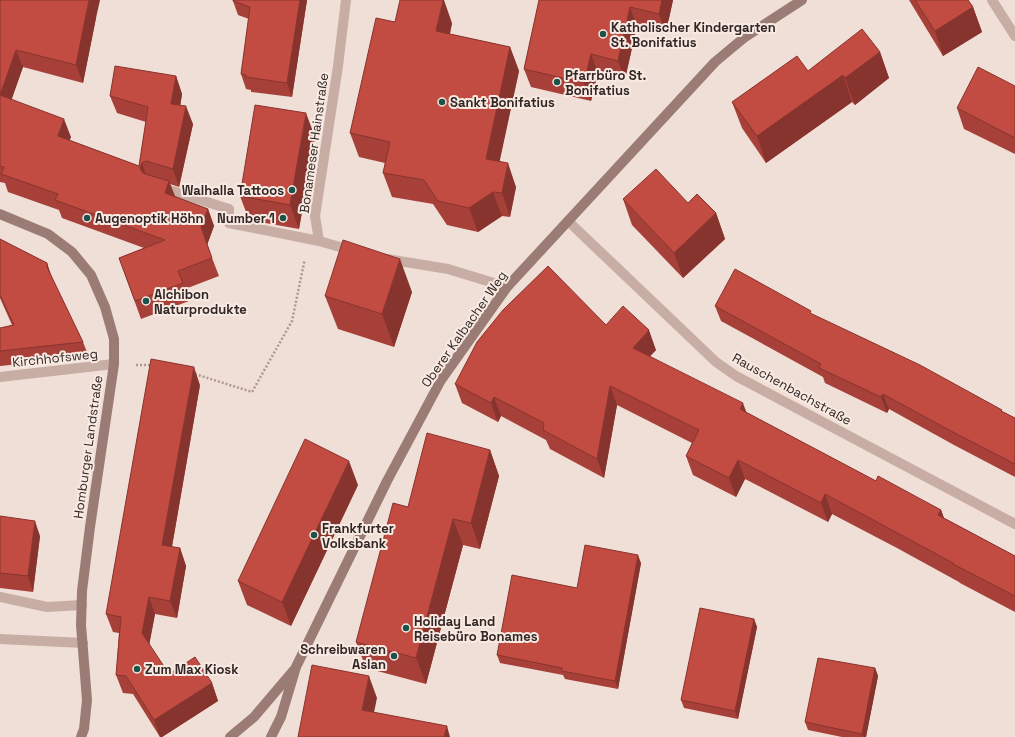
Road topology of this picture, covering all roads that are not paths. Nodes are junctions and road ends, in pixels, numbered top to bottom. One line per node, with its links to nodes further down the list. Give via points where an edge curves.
1 (346, 0): 8 (street, Bonameser Hainstraße, via 315,216)
2 (802, 0): 7 (street, Oberer Kalbacher Weg, via 745,36 716,62)
3 (992, 0): 4 (street)
4 (1015, 36)
5 (153, 185): 8 (street, via 229,209 229,223)
6 (0, 214): 12 (street, Homburger Landstraße, via 48,234 72,252 90,275 105,308 114,339)
7 (568, 221): 11 (street, Oberer Kalbacher Weg); 14 (street, Rauschenbachstraße, via 716,362 736,376)
8 (319, 241): 9 (street)
9 (363, 254)
10 (378, 257): 11 (street, via 448,269)
11 (506, 287): 19 (street, Oberer Kalbacher Weg, via 441,380 387,481)
12 (114, 364): 13 (street, Kirchhofsweg); 16 (street, Homburger Landstraße, via 90,527)
13 (0, 377)
14 (1015, 524)
15 (0, 596): 16 (street, via 47,606)
16 (82, 604): 18 (street, Homburger Landstraße)
17 (0, 638): 18 (street)
18 (83, 643): 20 (street, Homburger Landstraße, via 87,700)
19 (296, 667): 21 (street, Oberer Kalbacher Weg, via 254,717); 22 (street, Oberer Kalbacher Weg, via 281,717)
20 (81, 737)
21 (230, 737)
22 (271, 737)

